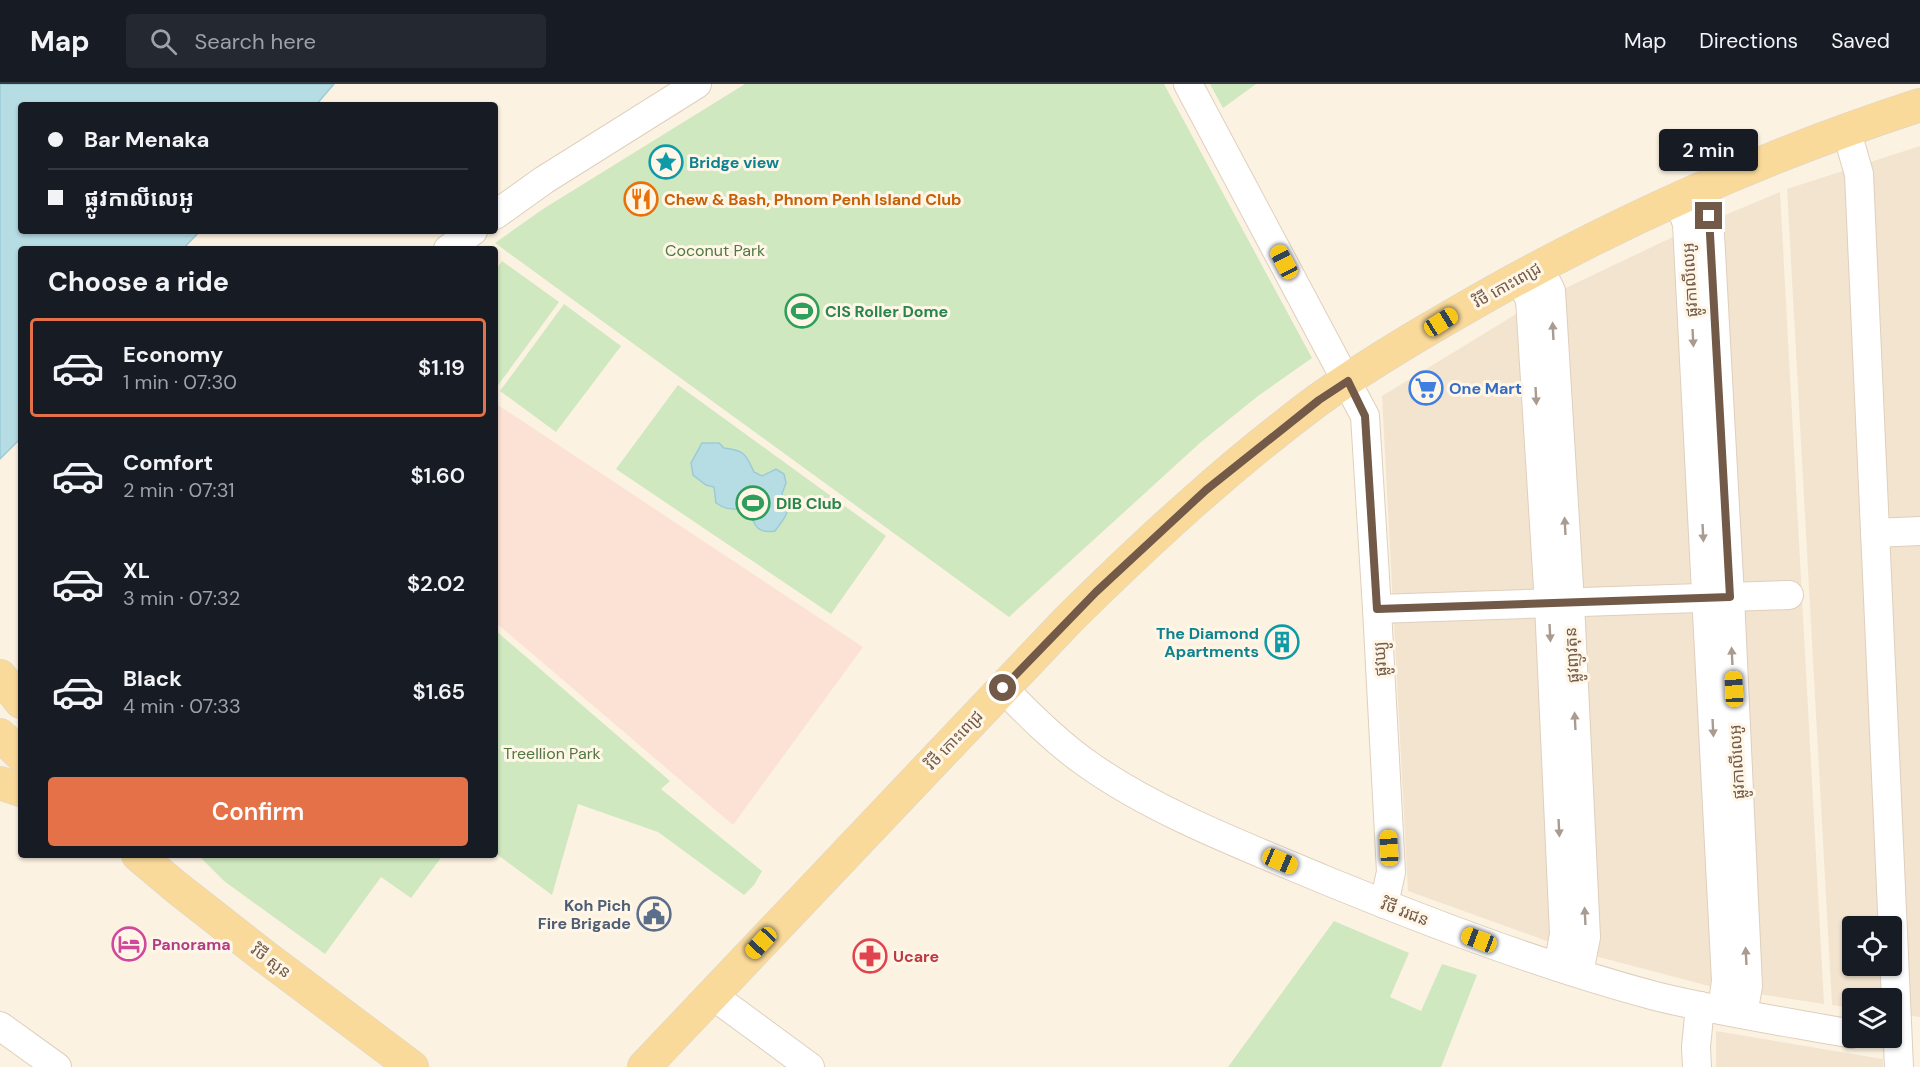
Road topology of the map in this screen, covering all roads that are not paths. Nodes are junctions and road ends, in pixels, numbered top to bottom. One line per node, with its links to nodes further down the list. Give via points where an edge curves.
1 (697, 84): 6 (street)
2 (1188, 84): 10 (street, ផ្លូវឃ្យូ)
3 (1920, 105): 4 (main road, វិថី កោះពេជ្រ)
4 (1846, 129): 5 (main road, វិថី កោះពេជ្រ); 12 (street, via 1859,174)
5 (1688, 193): 9 (main road, វិថី កោះពេជ្រ); 14 (street, ផ្លូវកាលីលេអូ, via 1709,216)
6 (498, 213)
7 (469, 234): 8 (street)
8 (452, 246)
9 (1529, 272): 10 (main road, វិថី កោះពេជ្រ); 15 (street, ផ្លូវញូវតុន, via 1551,291)
10 (1348, 381): 16 (street, ផ្លូវឃ្យូ, via 1365,416); 18 (main road, វិថី កោះពេជ្រ, via 1206,490 1138,551)
11 (1920, 531): 12 (street)
12 (1875, 533): 27 (street)
13 (1789, 595): 14 (street)
14 (1718, 598): 15 (street); 29 (street, ផ្លូវកាលីលេអូ, via 1726,981)
15 (1559, 603): 16 (street); 26 (street, ផ្លូវញូវតុន, via 1564,933)
16 (1377, 609): 25 (street, ផ្លូវឃ្យូ, via 1390,872)
17 (0, 676): 19 (main road)
18 (1003, 688): 25 (street, វិថី វរជន, via 1058,741 1115,782 1194,823); 28 (main road, វិថី កោះពេជ្រ)
19 (18, 698)
20 (0, 735): 21 (main road)
21 (18, 752)
22 (0, 783): 23 (main road)
23 (18, 789)
24 (142, 858): 32 (main road, វិថី សួន)
25 (1384, 904): 26 (street, វិថី វរជន)
26 (1568, 970): 29 (street, វិថី វរជន)
27 (1895, 988)
28 (712, 995): 34 (main road, វិថី កោះពេជ្រ); 35 (street)
29 (1722, 1010): 31 (street, វិថី វរជន); 36 (street, ផ្លូវកាលីលេអូ)
30 (0, 1026): 33 (street)
31 (1842, 1032)
32 (411, 1066)
33 (57, 1067)
34 (644, 1067)
35 (810, 1067)
36 (1696, 1067)

